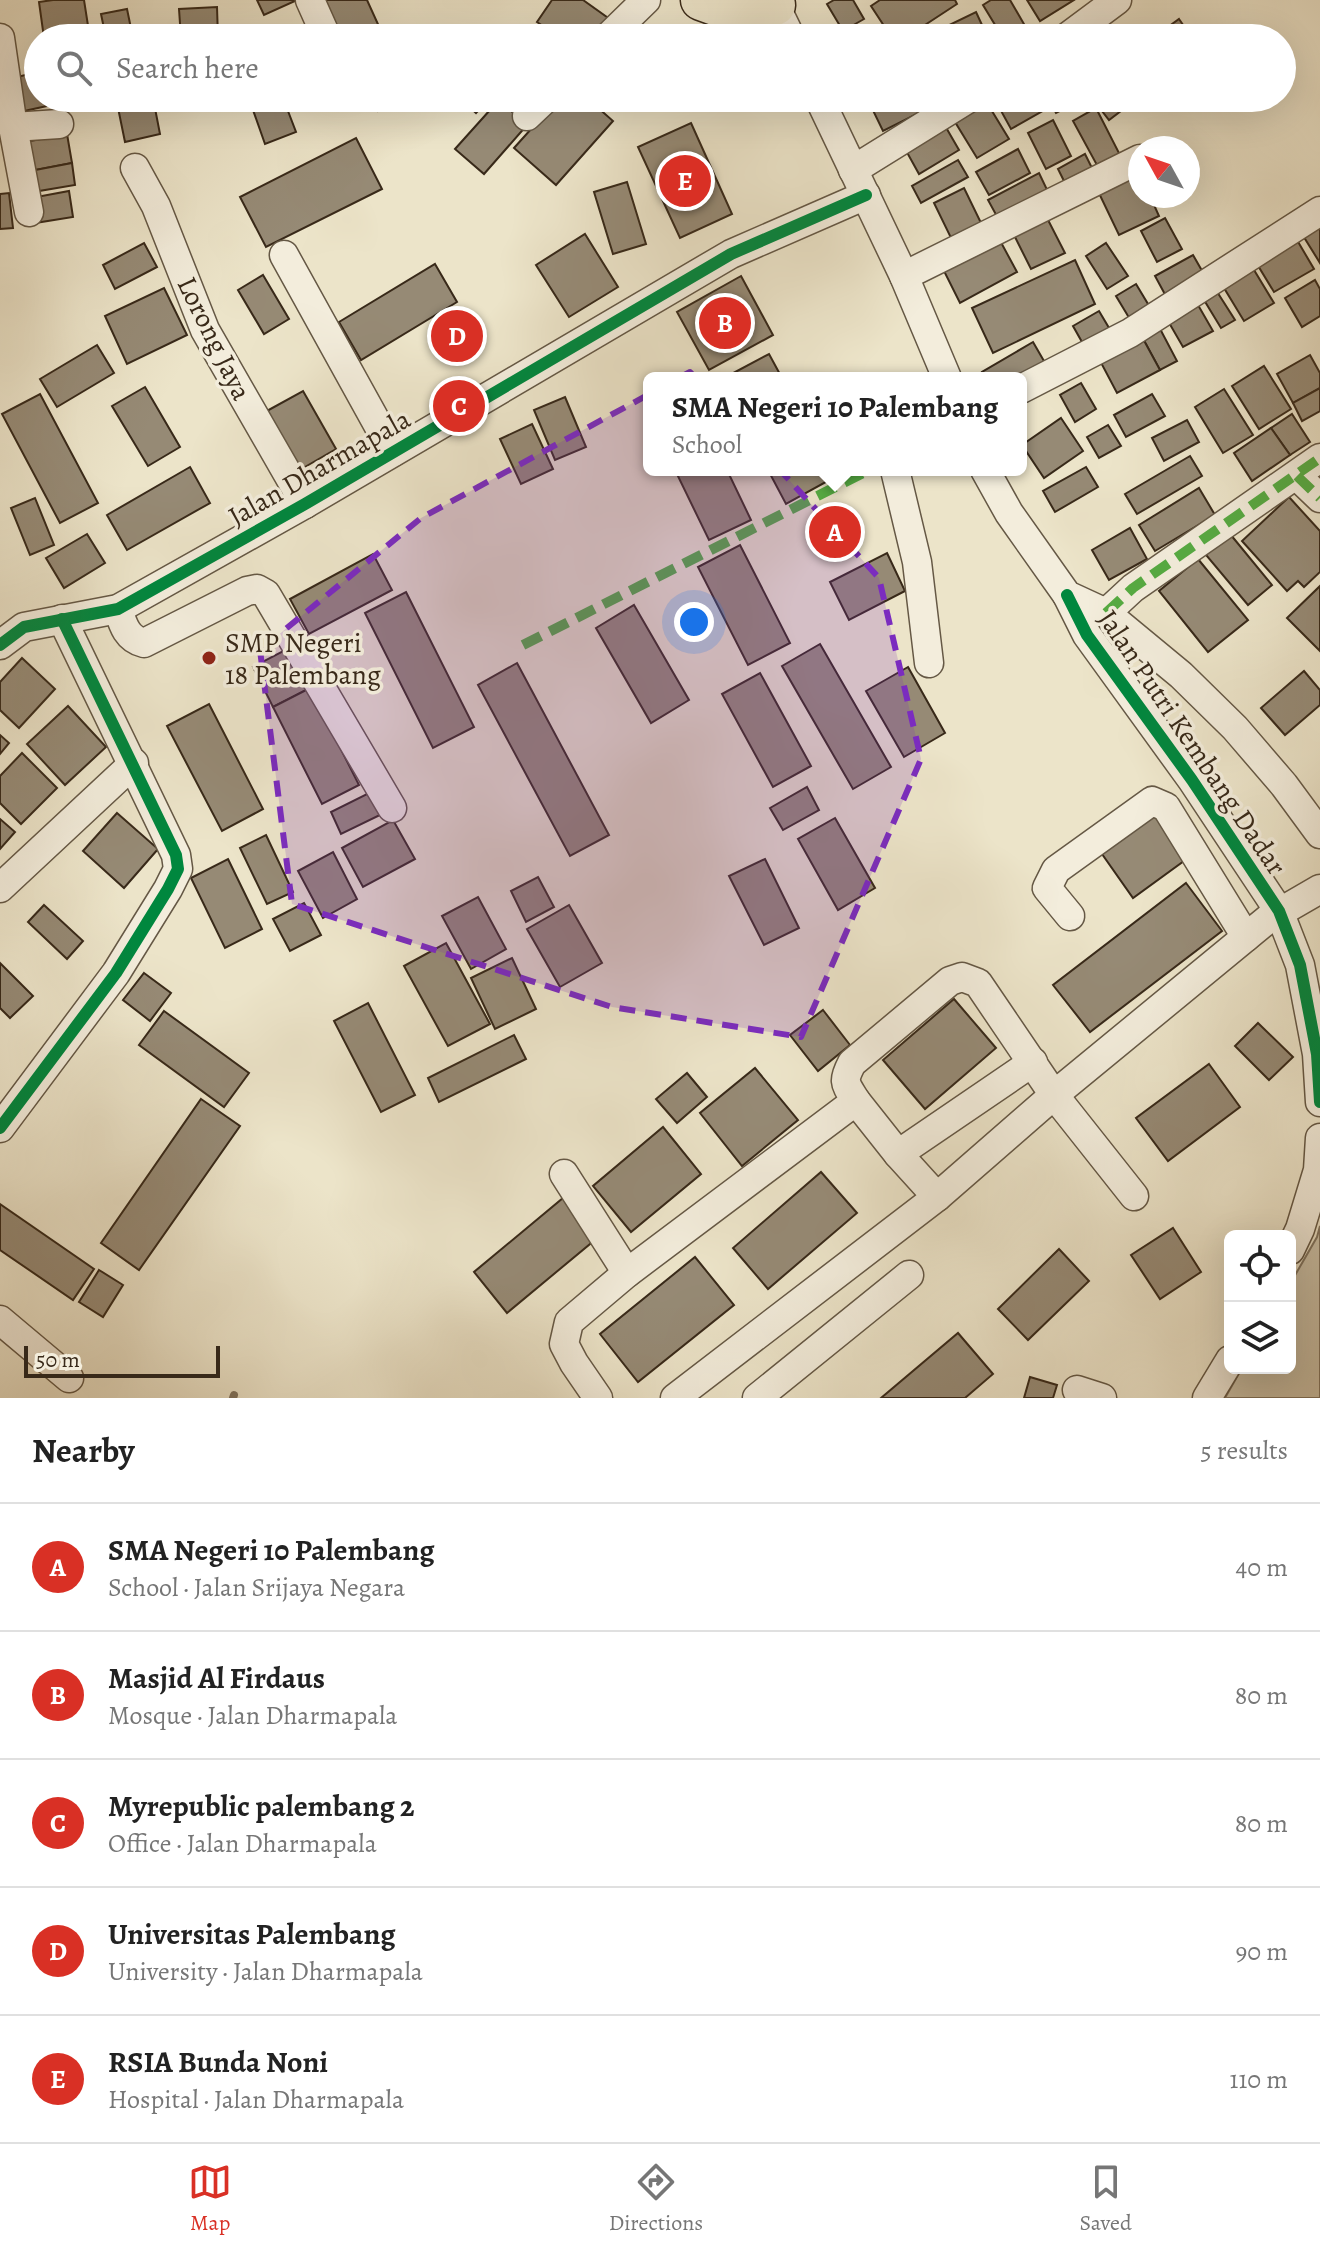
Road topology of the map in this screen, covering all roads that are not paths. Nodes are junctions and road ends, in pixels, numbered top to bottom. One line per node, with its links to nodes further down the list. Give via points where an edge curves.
1 (310, 0): 6 (street)
2 (646, 0): 7 (street)
3 (701, 0): 5 (highway, via 745,16)
4 (1117, 0): 8 (street)
5 (783, 21)
6 (321, 24)
7 (621, 24)
8 (1085, 24)
9 (0, 38): 13 (street)
10 (826, 112): 16 (street)
11 (946, 112): 16 (street)
12 (59, 124): 13 (street)
13 (13, 127): 19 (street)
14 (1128, 165): 21 (street)
15 (135, 168): 30 (street, Lorong Jaya, via 156,206 205,330)
16 (853, 170): 17 (street)
17 (866, 195): 21 (street); 24 (street, Jalan Dharmapala, via 731,254)
18 (1320, 211): 23 (street, via 1130,333)
19 (29, 212)
20 (284, 255): 24 (street)
21 (904, 276): 22 (street)
22 (935, 372)
23 (1027, 386)
24 (393, 452): 30 (street, Jalan Dharmapala)
25 (1320, 458): 28 (street)
26 (896, 476): 36 (street, via 917,562)
27 (988, 476): 31 (street, Jalan Putri Kembang Dadar)
28 (1297, 476): 29 (street); 33 (street, via 1133,588)
29 (1320, 498)
30 (305, 504): 32 (street, Jalan Dharmapala)
31 (1067, 595): 33 (street); 42 (street, Jalan Putri Kembang Dadar, via 1087,635)
32 (118, 609): 34 (street, Jalan Dharmapala); 38 (street, via 130,637 144,643 247,591 266,594)
33 (1106, 613): 39 (street, via 1235,728)
34 (62, 619): 35 (street, Jalan Dharmapala, via 24,627); 37 (street)
35 (0, 645)
36 (929, 663)
37 (134, 763): 40 (street); 49 (street, via 178,869 116,973)
38 (392, 808)
39 (1320, 834)
40 (0, 888)
41 (1320, 889): 42 (street)
42 (1279, 911): 44 (street); 48 (street, Jalan Putri Kembang Dadar, via 1300,965)
43 (1070, 916): 44 (street, via 1047,888 1056,870 1152,801 1166,807)
44 (1246, 937): 46 (street)
45 (1033, 1062): 46 (street); 47 (street, via 978,983 962,977 950,981 852,1063 845,1083); 51 (street)
46 (1054, 1095): 53 (street); 54 (street)
47 (856, 1101): 51 (street); 56 (street)
48 (1320, 1102)
49 (0, 1128)
50 (1320, 1138): 55 (street, via 1318,1170)
51 (898, 1154): 54 (street)
52 (564, 1174): 56 (street)
53 (1134, 1196)
54 (937, 1197): 61 (street)
55 (1296, 1237)
56 (627, 1273): 62 (street, via 569,1322 564,1344)
57 (909, 1275): 63 (street)
58 (0, 1320): 60 (street)
59 (1224, 1370): 64 (street)
60 (69, 1378)
61 (679, 1397)
62 (598, 1398)
63 (757, 1398)
64 (1207, 1398)

